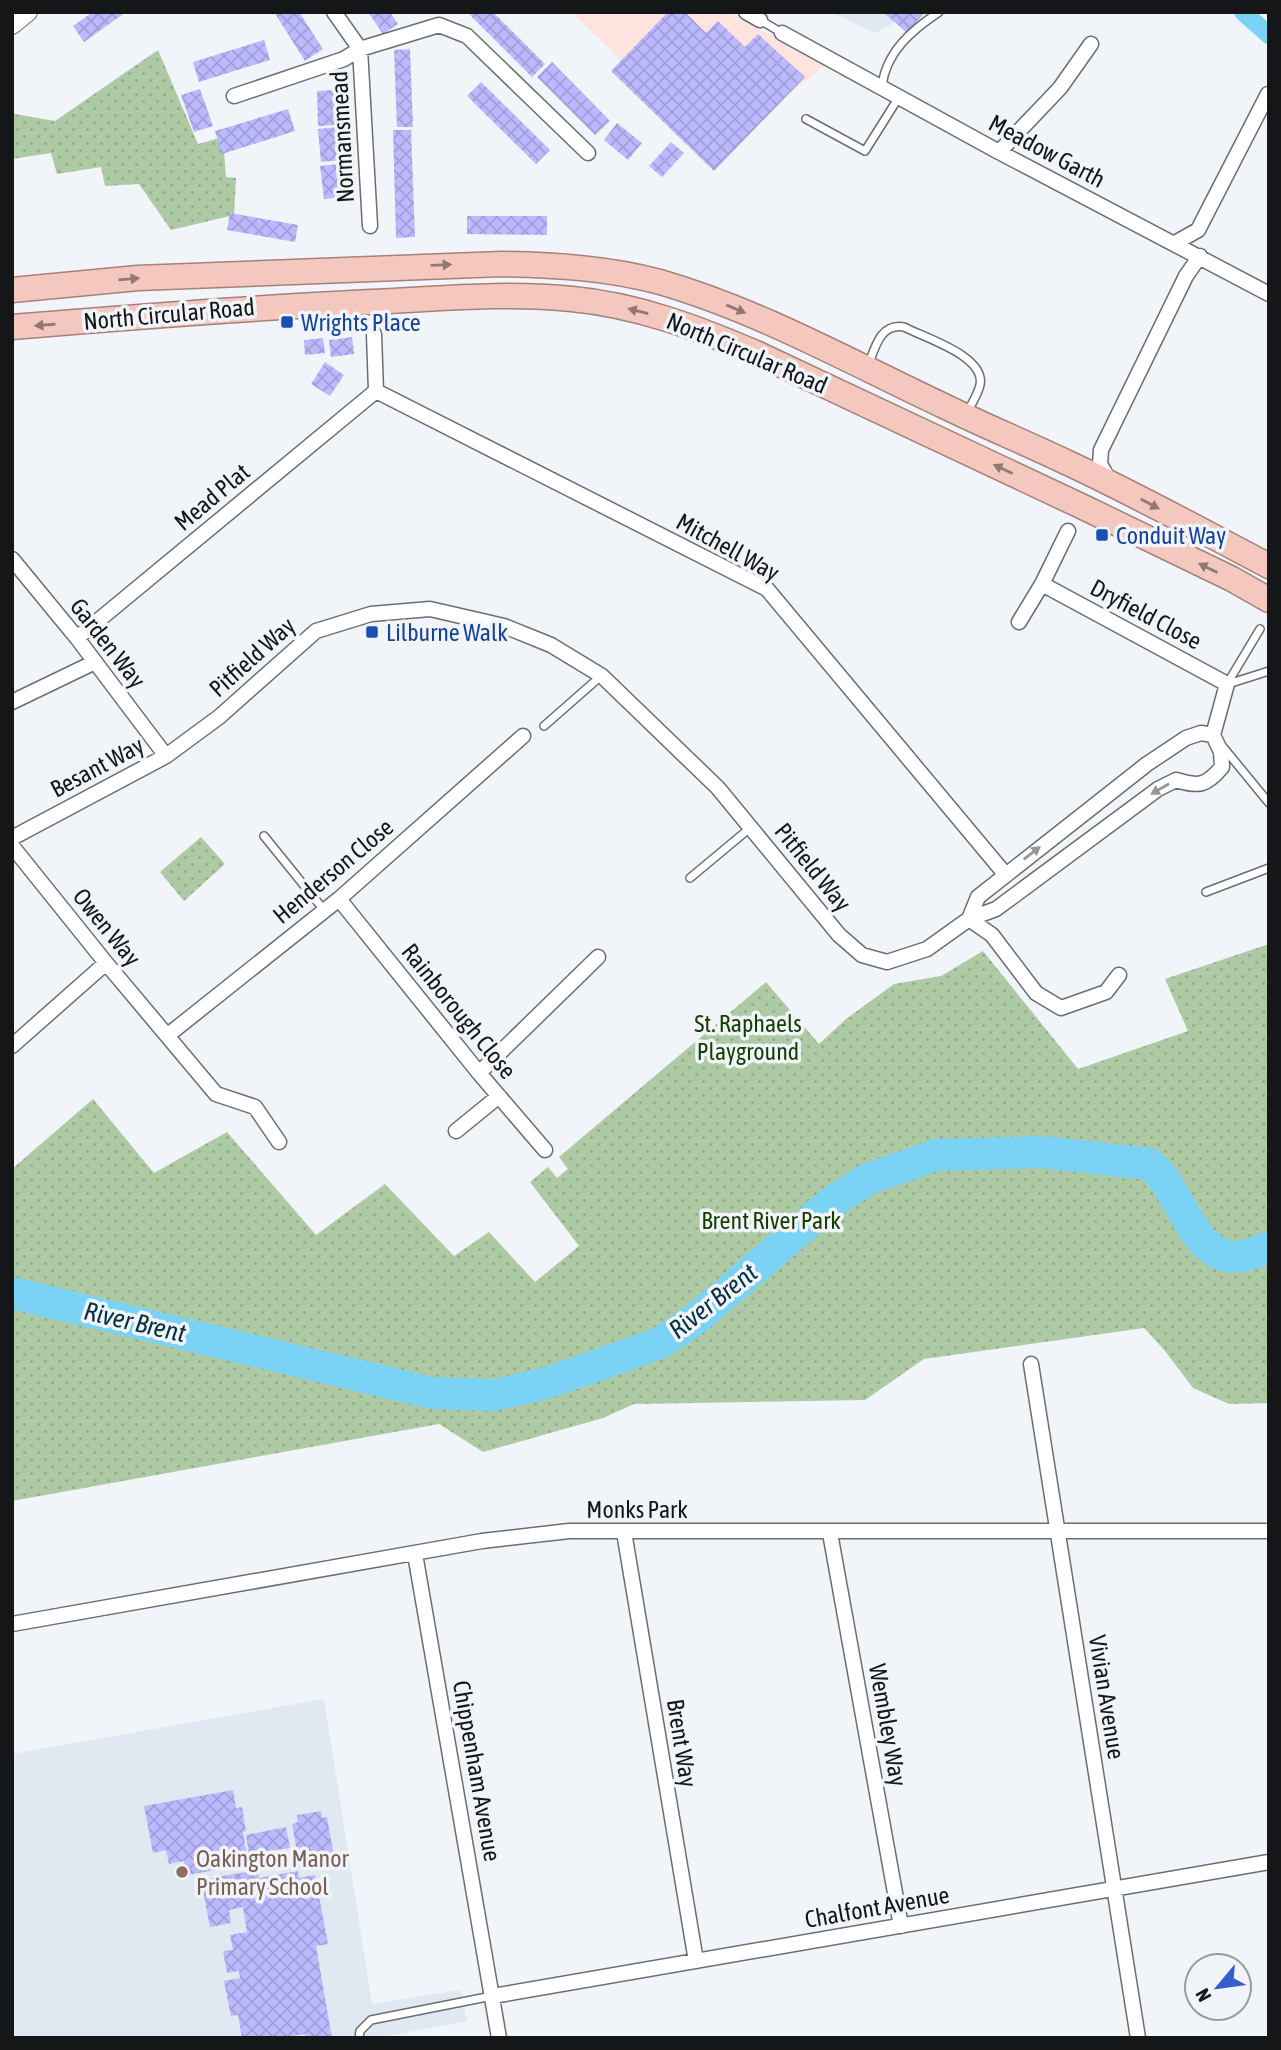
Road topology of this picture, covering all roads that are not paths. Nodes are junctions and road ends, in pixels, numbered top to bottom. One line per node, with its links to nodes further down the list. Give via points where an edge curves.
1 (29, 12): 6 (street)
2 (334, 12): 9 (street, Normansmead)
3 (746, 12): 5 (street, Meadow Garth)
4 (939, 12): 10 (lane, via 920,24 894,52)
5 (760, 20): 7 (lane, Meadow Garth)
6 (12, 25)
7 (782, 33): 10 (street, Meadow Garth)
8 (1091, 44): 15 (street, via 1060,88)
9 (360, 49): 12 (street, via 344,59); 16 (street, via 439,25 467,36); 17 (street, Normansmead)
10 (882, 86): 13 (street, Meadow Garth)
11 (1268, 94): 18 (street, via 1198,230)
12 (234, 96)
13 (899, 97): 14 (lane, via 865,151); 15 (street, Meadow Garth)
14 (806, 118)
15 (999, 152): 18 (street, Meadow Garth)
16 (589, 153)
17 (370, 226)
18 (1175, 243): 19 (street, Meadow Garth)
19 (1200, 256): 21 (street); 27 (street, via 1101,450 1100,464)
20 (12, 290): 24 (highway, North Circular Road, one-way to 24, via 138,278 556,265 613,272 716,300)
21 (1269, 294)
22 (12, 327): 32 (highway, North Circular Road, one-way to 22, via 758,354 669,319 626,308 573,299 488,296 263,306)
23 (374, 334): 25 (street)
24 (866, 369): 26 (highway, North Circular Road); 26 (lane, via 886,329 904,327 976,365 980,386)
25 (376, 391): 35 (street, Mead Plat); 51 (street, Mitchell Way, via 766,589)
26 (965, 417): 27 (highway, North Circular Road)
27 (1114, 485): 30 (highway, North Circular Road, one-way to 30)
28 (1068, 531): 31 (street)
29 (12, 559): 35 (street, Garden Way)
30 (1269, 566)
31 (1042, 584): 33 (street); 39 (street, Dryfield Close)
32 (1269, 600)
33 (1019, 622)
34 (1260, 629): 39 (lane)
35 (77, 638): 36 (street, Garden Way)
36 (95, 662): 40 (street); 44 (street, Garden Way)
37 (1269, 671): 39 (lane)
38 (602, 676): 41 (lane); 44 (street, Pitfield Way, via 551,645 504,626 430,609 371,614 316,631 219,717); 46 (street, Pitfield Way, via 718,788)
39 (1227, 684): 42 (street)
40 (12, 702)
41 (544, 726)
42 (1213, 735): 45 (lane); 51 (street, Pitfield Way, one-way to 42, via 1147,764 1186,738); 56 (street, one-way to 56, via 1222,767 1213,778 1192,784 1176,780 1158,789 996,909)
43 (523, 736): 54 (street, Henderson Close)
44 (166, 756): 48 (street, Besant Way)
45 (1269, 803)
46 (750, 827): 52 (lane); 56 (street, Pitfield Way, via 839,935 862,955 887,962 927,949)
47 (264, 836): 55 (lane)
48 (12, 838)
49 (12, 846): 58 (street, Owen Way)
50 (1269, 869): 53 (lane)
51 (1005, 874): 56 (street, Pitfield Way, via 978,897)
52 (690, 878)
53 (1206, 892)
54 (339, 899): 55 (street, Henderson Close); 62 (street, Rainborough Close)
55 (325, 910): 60 (street, Henderson Close)
56 (969, 919): 59 (street, via 992,936 1036,993 1061,1008 1106,992)
57 (598, 957): 62 (street)
58 (106, 963): 60 (street, Owen Way); 61 (street)
59 (1119, 975)
60 (168, 1035): 65 (street, Owen Way, via 216,1094 255,1107)
61 (12, 1046)
62 (479, 1073): 63 (street, Rainborough Close)
63 (499, 1096): 64 (street); 66 (street, Rainborough Close)
64 (456, 1131)
65 (279, 1142)
66 (545, 1150)
67 (1031, 1364): 71 (street, Vivian Avenue)
68 (1269, 1531): 71 (street, Monks Park)
69 (624, 1532): 70 (street, Monks Park); 72 (street, Monks Park, via 523,1535); 77 (street, Brent Way)
70 (830, 1532): 71 (street, Monks Park); 76 (street, Wembley Way)
71 (1057, 1532): 75 (street, Vivian Avenue)
72 (415, 1554): 73 (street, Monks Park); 78 (street, Chippenham Avenue)
73 (12, 1624)
74 (1269, 1862): 75 (street, Chalfont Avenue)
75 (1113, 1889): 76 (street, Chalfont Avenue); 81 (street, Vivian Avenue)
76 (901, 1926): 77 (street, Chalfont Avenue)
77 (696, 1962): 78 (street, Chalfont Avenue)
78 (493, 1996): 79 (lane, via 371,2020); 80 (street, Chippenham Avenue)
79 (359, 2038)
80 (499, 2038)
81 (1138, 2038)

